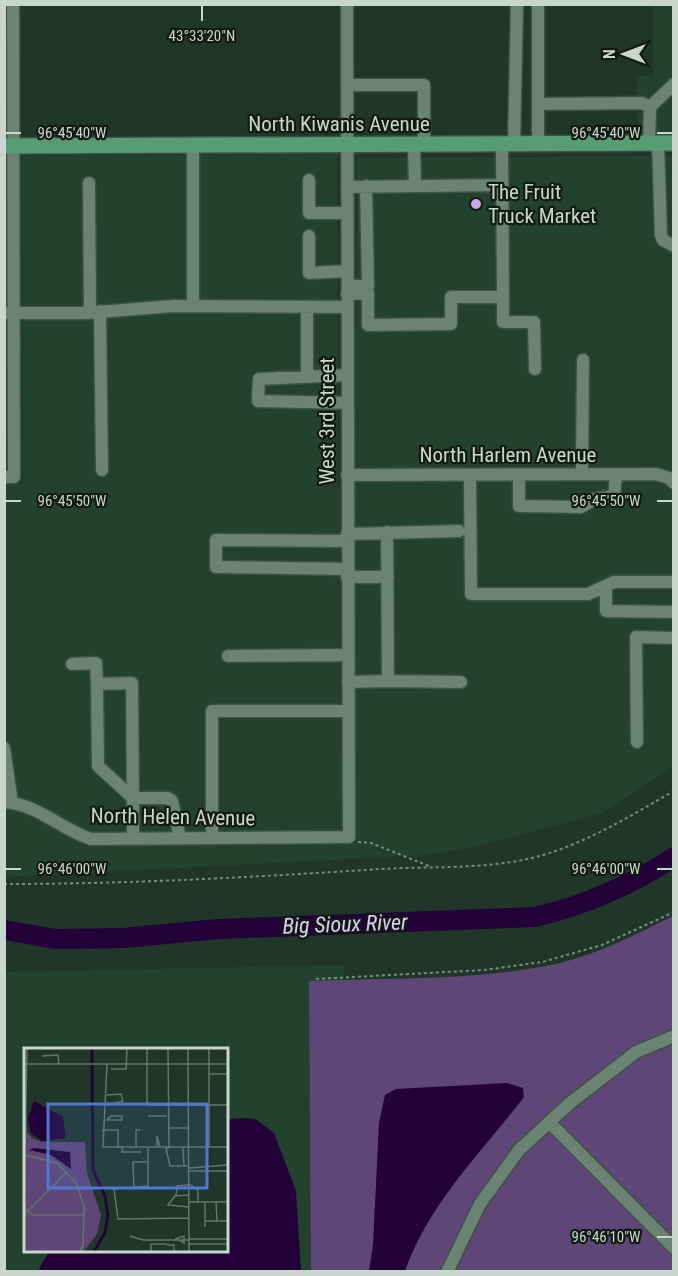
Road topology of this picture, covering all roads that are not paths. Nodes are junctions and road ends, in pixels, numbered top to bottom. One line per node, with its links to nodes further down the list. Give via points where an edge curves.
1 (14, 4): 15 (street)
2 (346, 4): 6 (street, West 3rd Street)
3 (517, 4): 10 (street)
4 (538, 4): 7 (street)
5 (674, 84): 8 (street)
6 (347, 85): 13 (street, West 3rd Street); 14 (street, via 424,85)
7 (538, 104): 8 (street); 11 (street)
8 (650, 106): 9 (street)
9 (660, 143): 11 (main road, North Kiwanis Avenue); 24 (street, via 661,235)
10 (508, 144): 11 (main road, North Kiwanis Avenue); 14 (main road, North Kiwanis Avenue); 18 (street)
11 (538, 144)
12 (193, 145): 13 (main road, North Kiwanis Avenue); 15 (main road, North Kiwanis Avenue); 30 (street)
13 (347, 145): 14 (main road, North Kiwanis Avenue); 21 (street, West 3rd Street)
14 (419, 145): 20 (street)
15 (9, 146): 34 (street)
16 (309, 180): 22 (street, via 309,213)
17 (89, 183): 33 (street)
18 (502, 184): 20 (street); 29 (street)
19 (366, 186): 20 (street); 21 (street); 26 (street)
20 (415, 186)
21 (347, 187): 22 (street, West 3rd Street)
22 (347, 213): 25 (street, West 3rd Street)
23 (309, 236): 27 (street, via 309,273)
24 (674, 246)
25 (347, 250): 26 (street); 27 (street, West 3rd Street)
26 (367, 250): 28 (street, via 368,286)
27 (347, 271): 28 (street, West 3rd Street)
28 (347, 290): 29 (street, via 368,293 368,326 451,324 451,297); 32 (street, West 3rd Street)
29 (503, 297): 36 (street, via 503,322 534,322)
30 (193, 306): 31 (street); 33 (street)
31 (307, 307): 32 (street); 38 (street)
32 (347, 307): 37 (street, West 3rd Street)
33 (95, 312): 34 (street); 40 (street)
34 (10, 313): 46 (street)
35 (583, 360): 41 (street)
36 (535, 369)
37 (347, 375): 38 (street); 39 (street, West 3rd Street)
38 (307, 377): 39 (street, via 259,379 258,401)
39 (347, 403): 45 (street, West 3rd Street)
40 (102, 470)
41 (582, 474): 42 (street, North Harlem Avenue); 44 (street, North Harlem Avenue)
42 (616, 474): 44 (street, via 614,496 581,507 519,506); 47 (street, North Harlem Avenue, via 656,474)
43 (470, 475): 44 (street, North Harlem Avenue); 45 (street, North Harlem Avenue); 54 (street, via 471,594 588,594)
44 (519, 475)
45 (347, 476): 50 (street, West 3rd Street)
46 (9, 477)
47 (671, 481)
48 (459, 531): 49 (street)
49 (387, 532): 50 (street); 52 (street)
50 (347, 537): 51 (street, West 3rd Street); 51 (street, via 216,540 216,567)
51 (347, 573): 52 (street); 57 (street, West 3rd Street)
52 (388, 577): 60 (street)
53 (674, 582): 54 (street, via 614,582)
54 (606, 587): 55 (street, via 606,611)
55 (674, 612)
56 (674, 638): 65 (street, via 636,637)
57 (348, 655): 58 (street); 61 (street, West 3rd Street)
58 (228, 656)
59 (72, 664): 63 (street, via 96,663)
60 (388, 681): 61 (street); 62 (street)
61 (348, 682): 64 (street, West 3rd Street)
62 (461, 682)
63 (97, 684): 67 (street, via 98,766); 67 (street, via 132,683)
64 (348, 711): 69 (street, West 3rd Street); 71 (street, via 212,711)
65 (637, 742)
66 (4, 748): 68 (street)
67 (134, 798): 70 (street, via 172,801); 72 (street)
68 (8, 802): 72 (street, North Helen Avenue, via 38,810 91,839)
69 (349, 837): 71 (street, North Helen Avenue)
70 (180, 838): 71 (street, North Helen Avenue); 72 (street, North Helen Avenue)
71 (212, 838)
72 (133, 839)
73 (674, 1036): 74 (street, via 636,1052)
74 (549, 1122): 75 (street); 76 (street, via 519,1150 480,1204)
75 (674, 1248)
76 (447, 1272)

